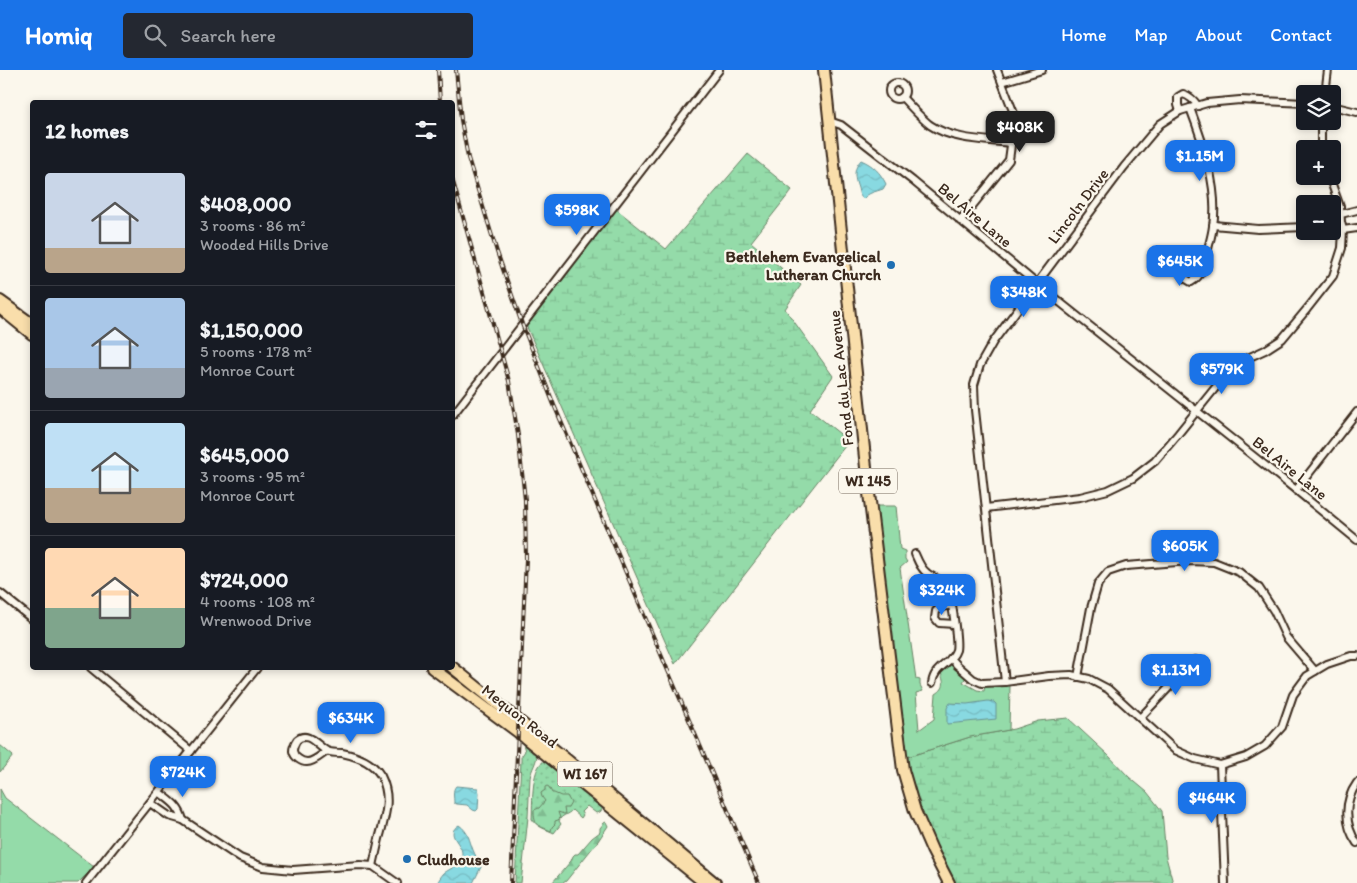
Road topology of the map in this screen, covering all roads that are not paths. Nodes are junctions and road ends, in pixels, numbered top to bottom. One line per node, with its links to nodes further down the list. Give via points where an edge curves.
1 (719, 70): 32 (street)
2 (824, 70): 15 (main road, Fond du Lac Avenue / WI 145)
3 (997, 70): 6 (street)
4 (1042, 70): 6 (street)
5 (1328, 70): 7 (street)
6 (1002, 82): 16 (street, via 1015,116)
7 (1326, 85)
8 (902, 97): 16 (street, via 932,126 953,136)
9 (1296, 103): 10 (street, Lincoln Drive, via 1240,100)
10 (1198, 106): 11 (street, Lincoln Drive); 13 (street, via 1184,94 1178,97)
11 (1190, 108): 13 (street, Lincoln Drive); 21 (street, via 1208,166)
12 (1341, 108): 14 (street)
13 (1180, 111): 26 (street, Lincoln Drive, via 1160,124 1124,167)
14 (1357, 112)
15 (829, 122): 19 (street, Bel Aire Lane, via 840,125); 69 (main road, Fond du Lac Avenue / WI 145, via 903,770 915,811)
16 (1011, 144): 19 (street, via 1009,160)
17 (1357, 210): 18 (street)
18 (1341, 214)
19 (960, 221): 26 (street, Bel Aire Lane)
20 (1341, 222): 24 (street)
21 (1214, 225): 22 (street, via 1258,229); 25 (street)
22 (1296, 227)
23 (1357, 228): 24 (street)
24 (1342, 230): 31 (street, via 1342,248 1333,276 1308,310 1282,339 1239,362)
25 (1206, 257)
26 (1037, 284): 31 (street, Bel Aire Lane); 35 (street, Lincoln Drive, via 993,342 980,365 974,385)
27 (0, 301): 29 (main road)
28 (0, 308): 30 (main road)
29 (30, 323)
30 (30, 332)
31 (1196, 410): 34 (street, Bel Aire Lane); 35 (street, via 1155,461 1133,478 1108,490 1080,497)
32 (455, 412)
33 (1357, 412): 34 (street)
34 (1296, 490): 36 (street, Bel Aire Lane)
35 (986, 508): 53 (street, Lincoln Drive)
36 (1357, 540)
37 (915, 554): 39 (street, via 923,570 948,587)
38 (0, 592): 40 (street)
39 (952, 606): 41 (street); 41 (street, via 936,611 935,618 939,623)
40 (30, 617)
41 (954, 624): 43 (street, via 957,642)
42 (1357, 656): 50 (street, via 1327,664)
43 (951, 658): 53 (street, via 977,681 988,684); 54 (street, via 934,673)
44 (1195, 660): 55 (street)
45 (455, 665): 51 (main road)
46 (455, 669): 51 (main road, Mequon Road / WI 167)
47 (93, 670): 56 (street)
48 (255, 670): 56 (street)
49 (435, 670): 67 (main road, Mequon Road / WI 167, via 518,732)
50 (1315, 672): 52 (street, via 1286,637 1259,588 1239,572 1214,562 1190,561 1126,566 1108,572 1098,584 1091,608); 58 (street, via 1307,676 1293,696 1282,727 1265,746 1246,757)
51 (462, 674): 68 (main road, Mequon Road / WI 167)
52 (1078, 677): 53 (street, via 1049,676); 55 (street, via 1108,689)
53 (1005, 682)
54 (932, 683)
55 (1140, 718): 58 (street, via 1175,750 1195,759)
56 (191, 751): 60 (street)
57 (327, 751): 57 (street, via 313,739 305,737 298,739 293,752 301,761 308,762); 64 (street, via 356,755 380,774 387,793 387,808)
58 (1220, 764): 70 (street)
59 (1357, 783): 63 (street, via 1350,796 1346,818)
60 (159, 792): 61 (street); 62 (street, via 177,807)
61 (150, 803): 62 (street, via 169,816); 65 (street)
62 (183, 820): 64 (street, via 240,858 263,867 293,870)
63 (1357, 843)
64 (373, 866): 66 (street)
65 (86, 883)
66 (397, 883)
67 (705, 883)
68 (715, 883)
69 (949, 883)
70 (1225, 883)

